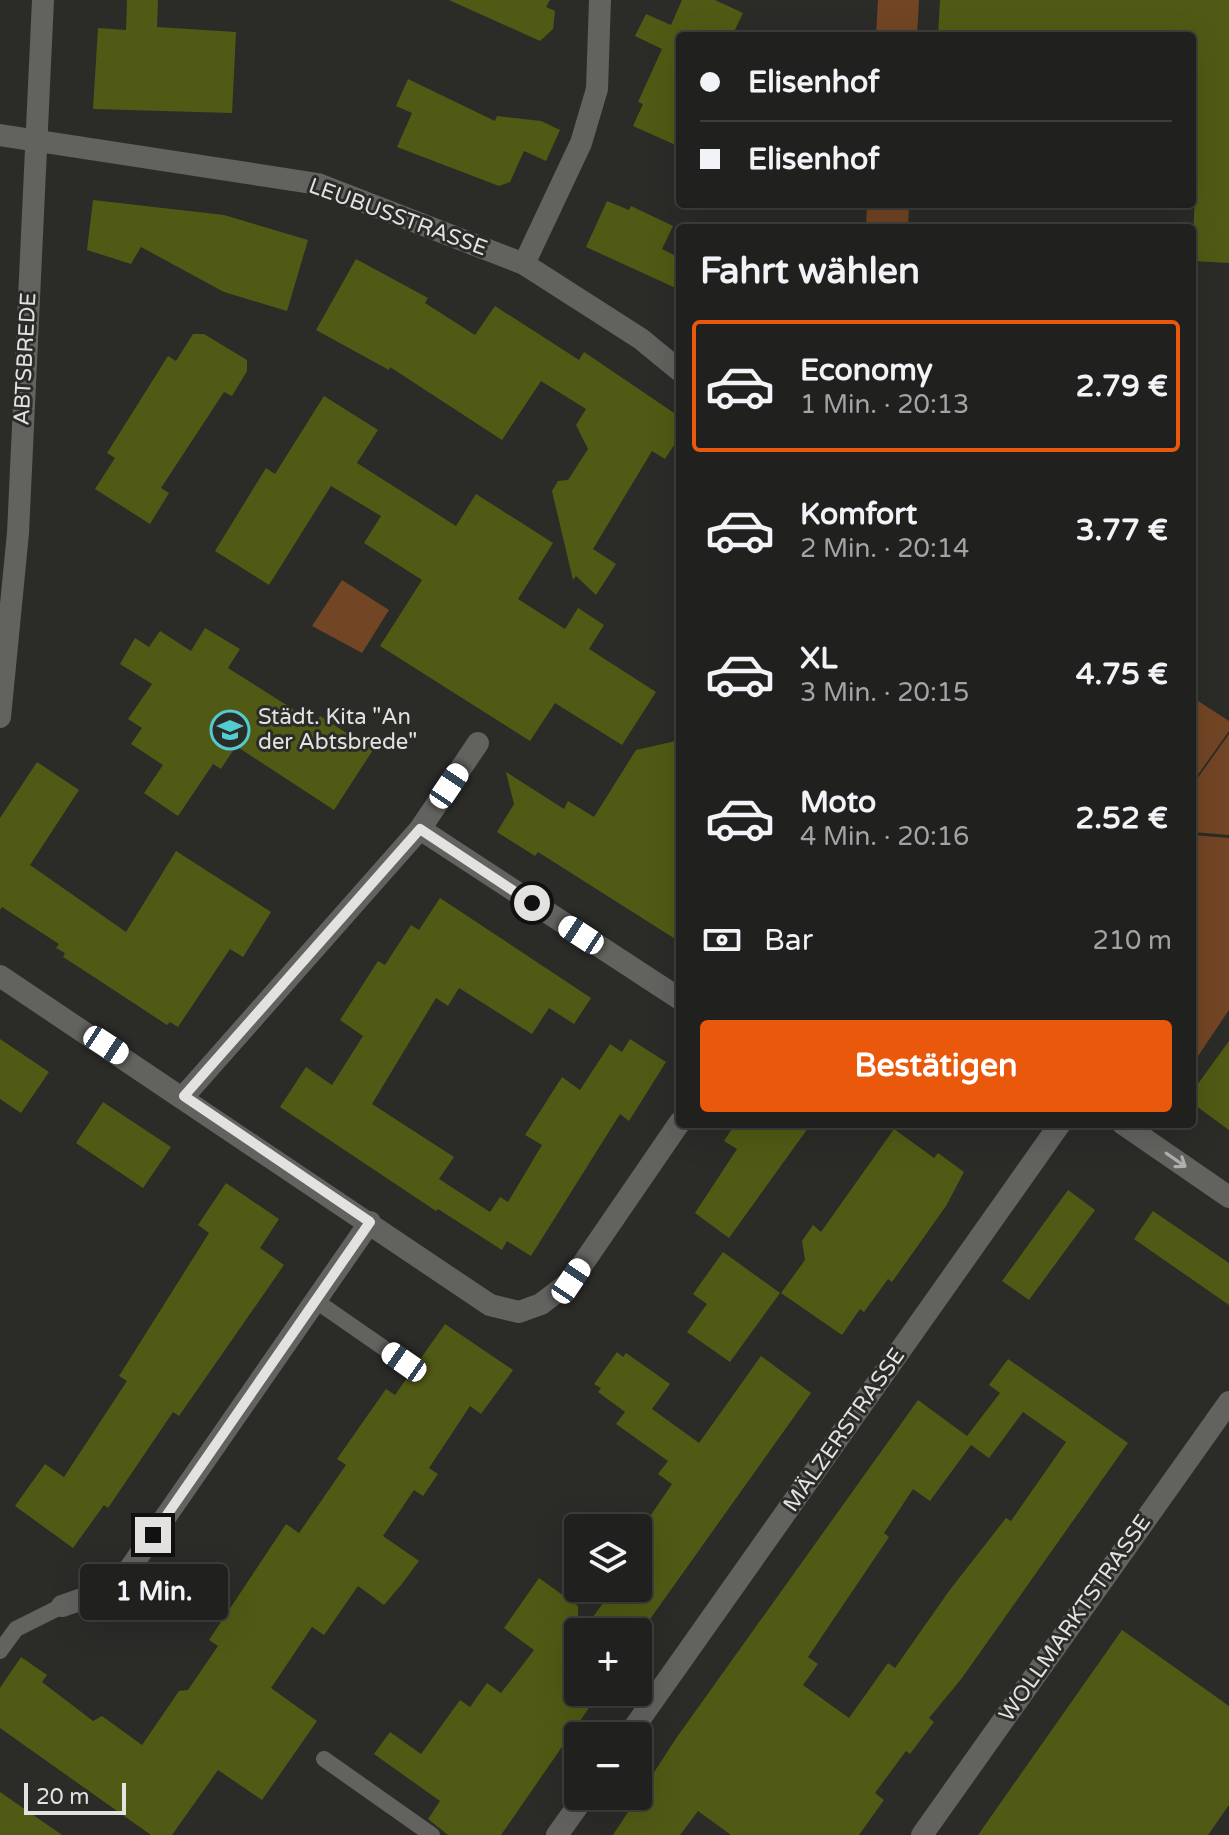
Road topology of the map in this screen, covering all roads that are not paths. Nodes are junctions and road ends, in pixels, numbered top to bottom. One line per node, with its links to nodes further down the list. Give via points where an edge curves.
1 (43, 0): 4 (street, ABTSBREDE)
2 (600, 0): 5 (street, via 597,89 581,143)
3 (0, 135): 4 (street, LEUBUSSTRASSE)
4 (36, 143): 5 (street, LEUBUSSTRASSE, via 318,184); 7 (street, ABTSBREDE, via 18,533)
5 (524, 264): 6 (street, LEUBUSSTRASSE)
6 (676, 368)
7 (0, 717)
8 (478, 743): 9 (street)
9 (420, 829): 11 (street); 12 (street)
10 (0, 976): 12 (street)
11 (676, 996)
12 (184, 1096): 17 (street)
13 (676, 1128): 17 (street, via 571,1281 541,1304 519,1312 490,1305)
14 (1057, 1128): 23 (street, MÄLZERSTRASSE)
15 (1129, 1128): 16 (street, one-way to 16)
16 (1229, 1197)
17 (370, 1222): 18 (street)
18 (316, 1301): 19 (lane); 21 (street, via 117,1587)
19 (404, 1362)
20 (1229, 1402): 28 (street, WOLLMARKTSTRASSE)
21 (62, 1606): 22 (lane, via 16,1629)
22 (0, 1651)
23 (638, 1722)
24 (324, 1759): 26 (lane)
25 (575, 1810): 27 (street)
26 (432, 1835)
27 (557, 1835)
28 (922, 1835)

